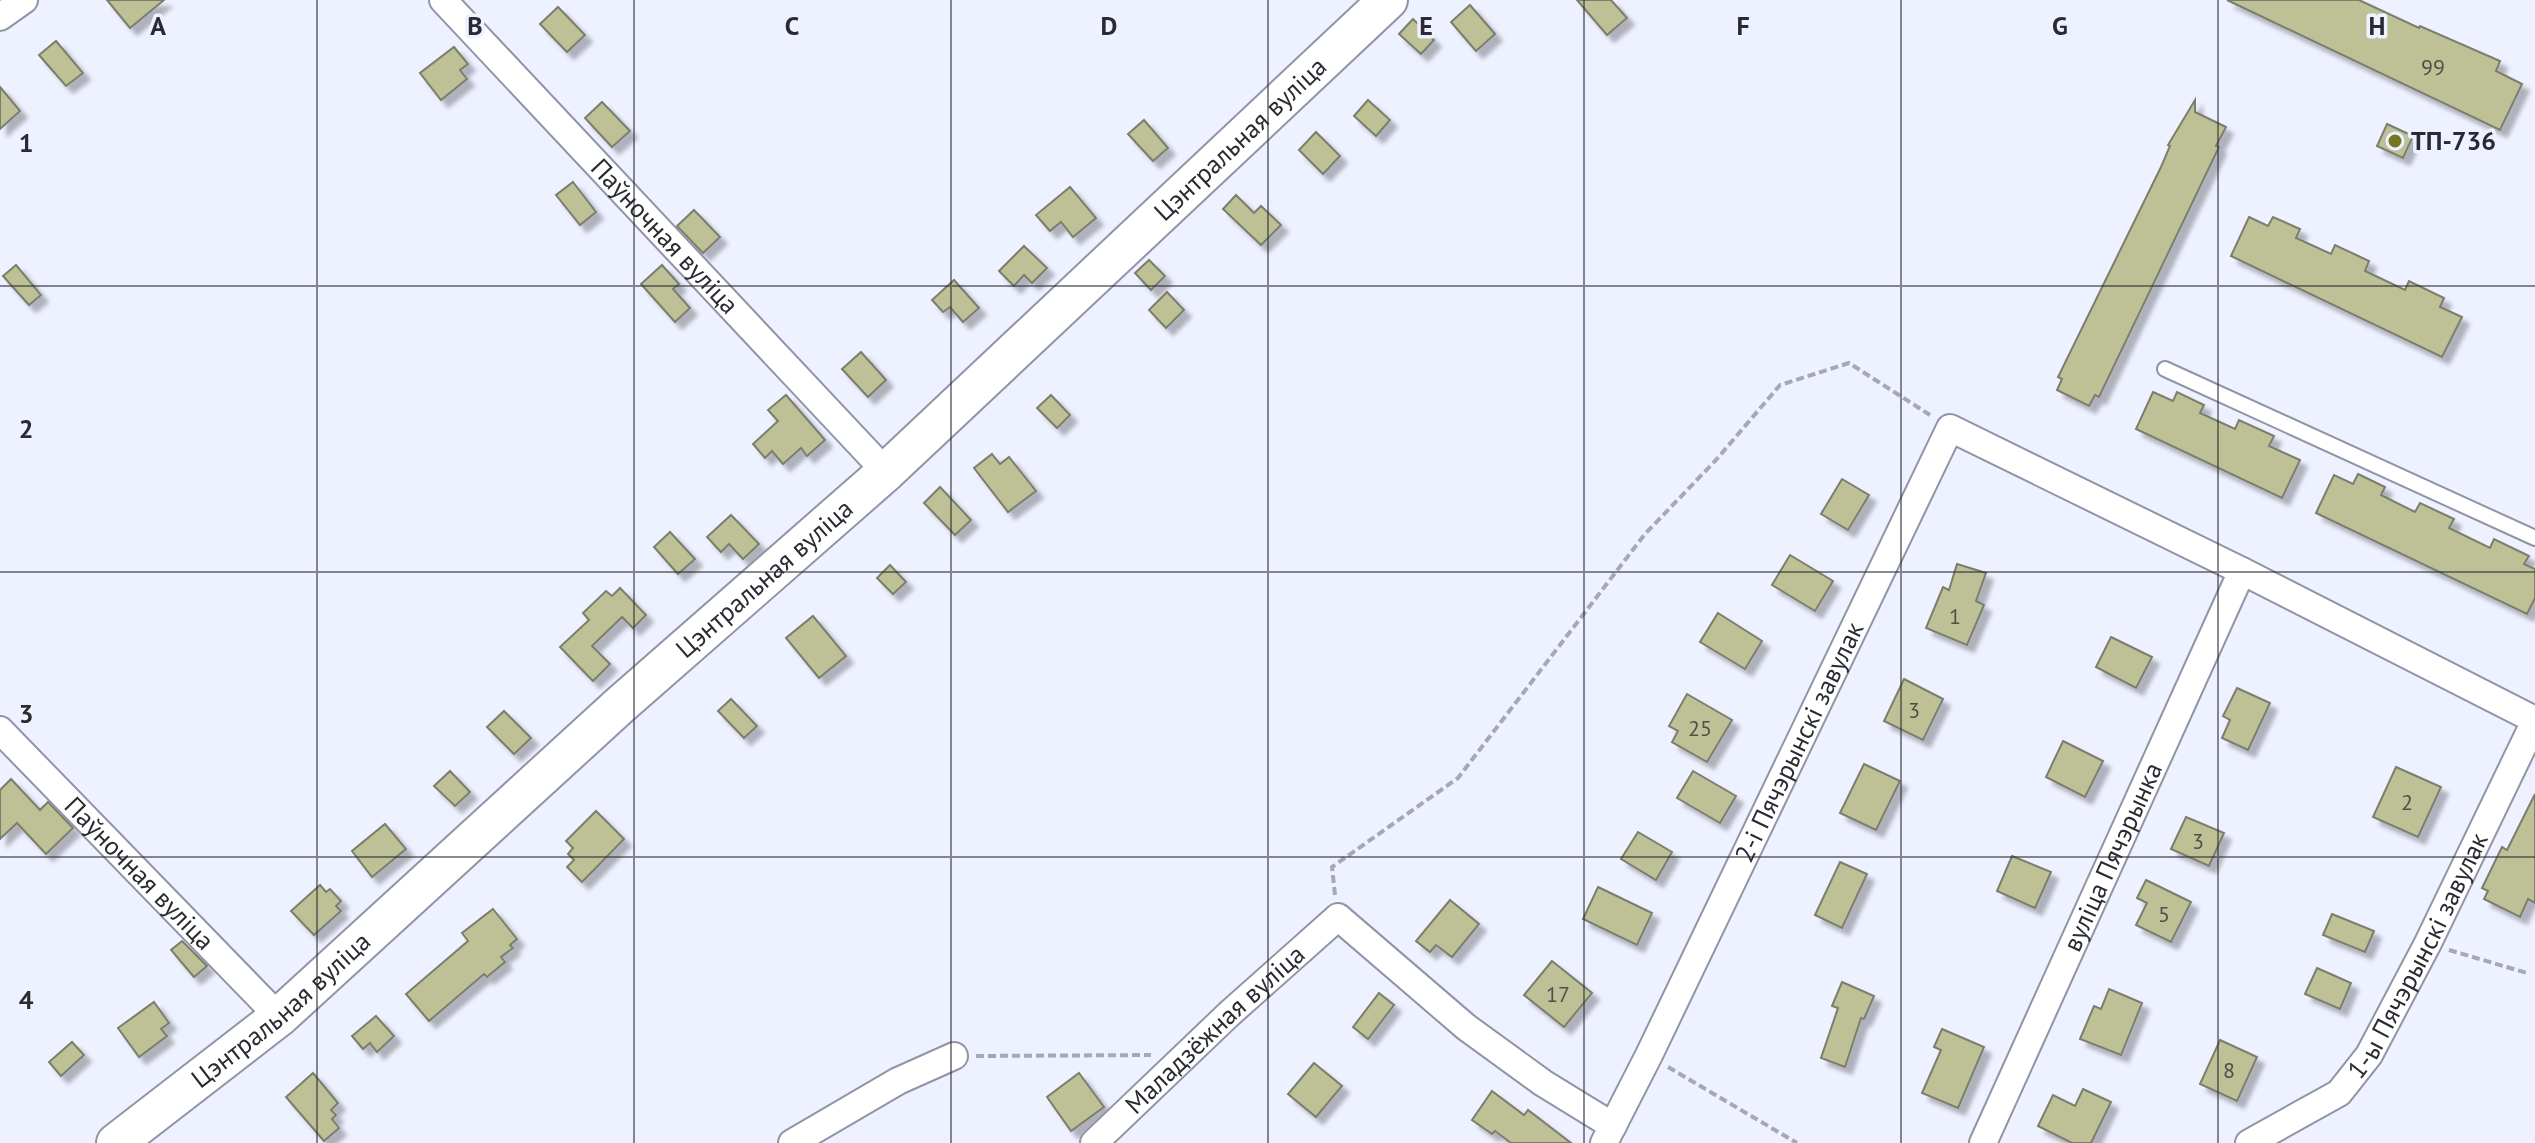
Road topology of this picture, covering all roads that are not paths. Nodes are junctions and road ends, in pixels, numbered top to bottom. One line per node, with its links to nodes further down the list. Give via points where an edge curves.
1 (24, 0): 4 (street)
2 (443, 0): 6 (street, Паўночная вуліца)
3 (1388, 0): 6 (street, Цэнтральная вуліца)
4 (0, 17)
5 (2165, 369): 7 (lane)
6 (886, 472): 11 (street, Цэнтральная вуліца, via 619,706)
7 (2535, 538)
8 (2242, 571): 9 (street); 13 (street, 2-і Пячэрынскі завулак, via 1950,428); 17 (street, вуліца Пячэрынка)
9 (2535, 720): 18 (street, 1-ы Пячэрынскі завулак, via 2369,1055 2339,1093)
10 (0, 730): 11 (street, Паўночная вуліца)
11 (279, 1017): 14 (street, Цэнтральная вуліца)
12 (954, 1056): 15 (street, via 898,1081)
13 (1609, 1134): 16 (street, Маладзёжная вуліца, via 1466,1027 1338,917)
14 (122, 1141)
15 (792, 1143)
16 (1094, 1143)
17 (1983, 1143)
18 (2249, 1143)

